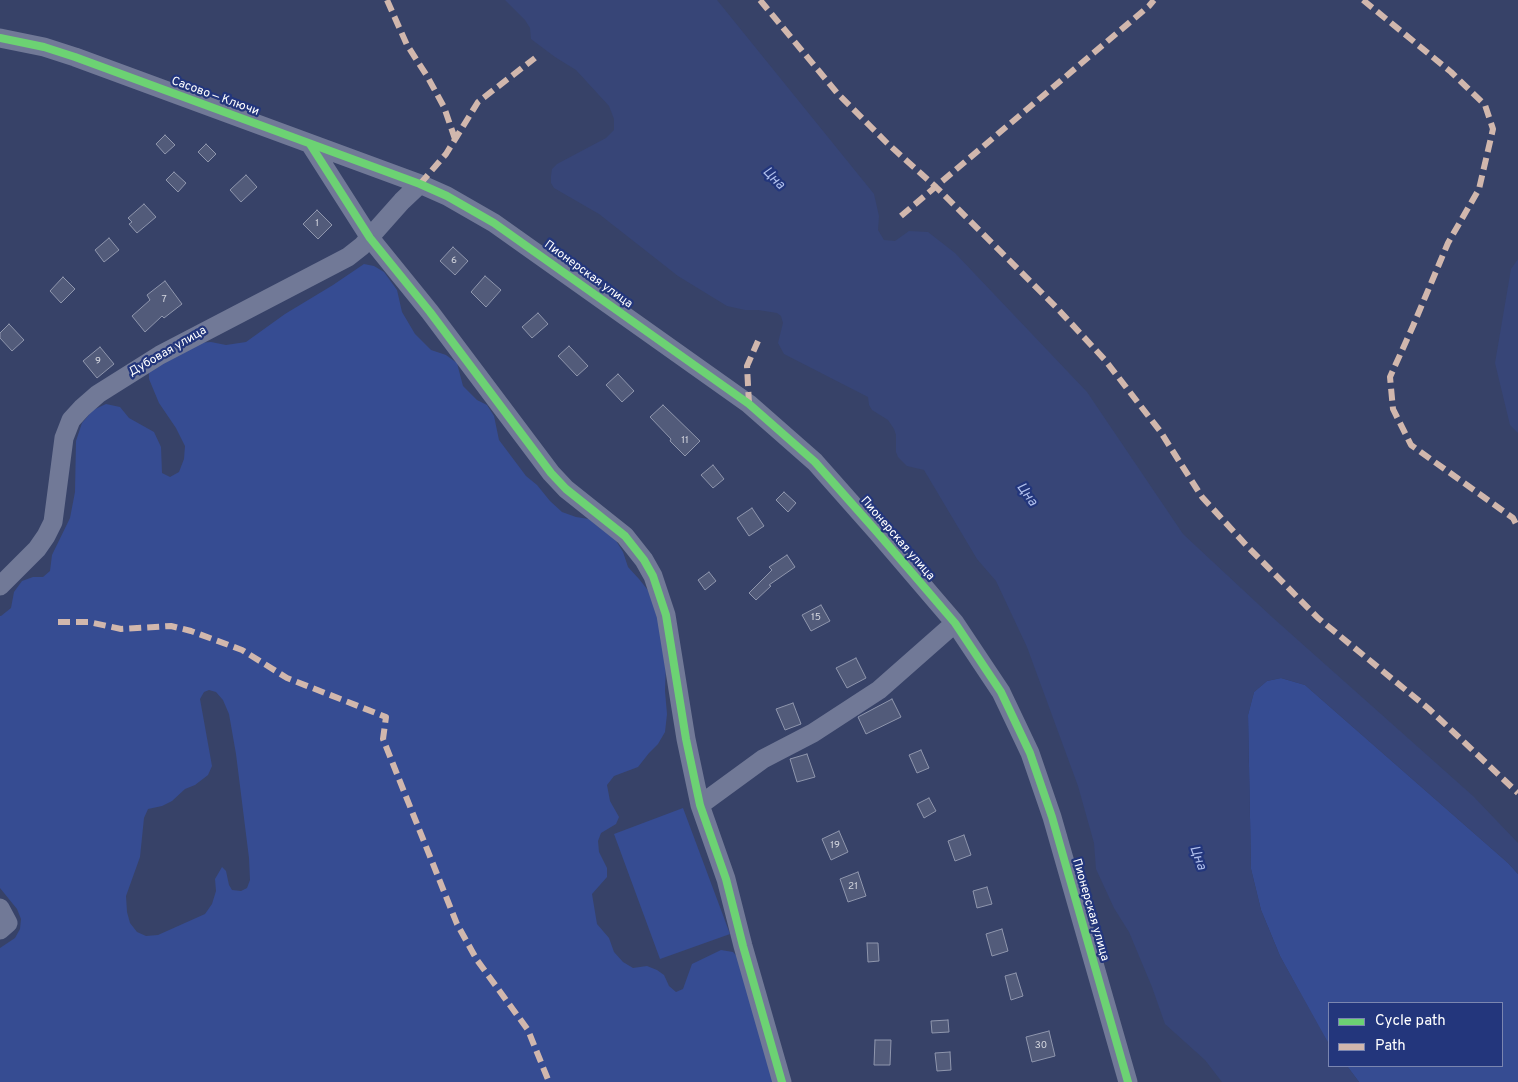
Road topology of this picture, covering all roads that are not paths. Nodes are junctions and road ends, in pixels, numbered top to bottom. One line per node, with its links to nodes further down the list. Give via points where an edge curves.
1 (0, 38): 2 (street, Сасово — Ключи, via 75,57)
2 (310, 144): 3 (street, Сасово — Ключи); 4 (street)
3 (420, 184): 4 (street, Дубовая улица); 6 (street, Пионерская улица, via 494,223 749,404 815,462)
4 (370, 238): 5 (street, Дубовая улица, via 348,257 160,354 82,408 71,420 64,438 56,508 50,529 37,549); 7 (street, via 551,473 566,490 625,536 644,560 666,615)
5 (0, 586)
6 (955, 623): 7 (street, via 879,690 814,733 763,759); 11 (street, Пионерская улица, via 1001,692 1030,753 1052,817)
7 (700, 805): 10 (street, via 726,879)
8 (0, 908): 9 (street, via 8,923)
9 (0, 930)
10 (782, 1082)
11 (1128, 1082)

